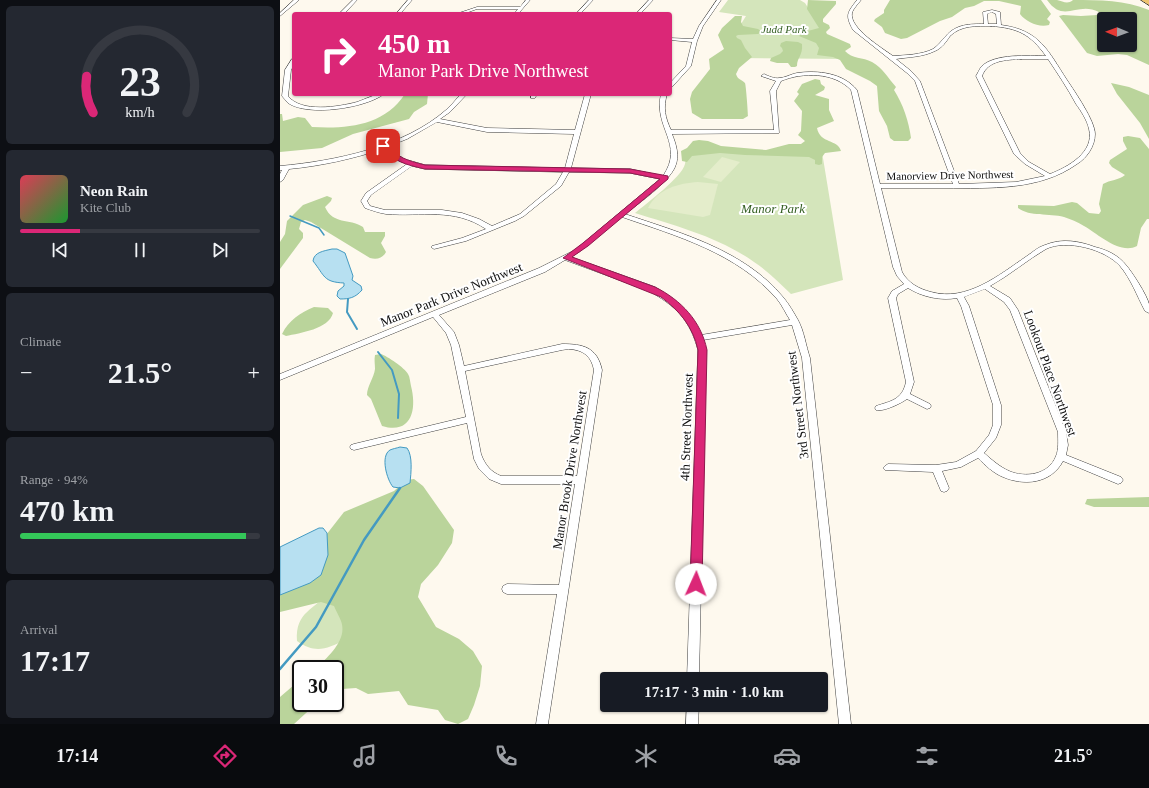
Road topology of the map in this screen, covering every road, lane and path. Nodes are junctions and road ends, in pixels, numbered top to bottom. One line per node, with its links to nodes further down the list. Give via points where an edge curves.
1 (297, 0): 18 (street)
2 (355, 0): 12 (street)
3 (410, 0): 13 (street)
4 (528, 0): 11 (street)
5 (591, 0): 16 (street)
6 (651, 0): 17 (street)
7 (719, 0): 22 (street, via 704,21)
8 (857, 0): 23 (street, via 850,12 852,25 863,37)
9 (1144, 0): 10 (main road)
10 (1149, 4)
11 (522, 8): 14 (street, via 477,8); 15 (street)
12 (342, 12)
13 (400, 12)
14 (464, 12)
15 (518, 12)
16 (580, 12)
17 (640, 12)
18 (280, 15)
19 (986, 25): 20 (street, Manorview Drive Northwest); 20 (street, via 985,13 992,11 998,13); 23 (street, Manorview Drive Northwest, via 957,29 931,51)
20 (999, 26): 24 (street, Manorview Drive Northwest, via 1031,35)
21 (672, 39): 22 (street)
22 (695, 41): 28 (street, via 686,70)
23 (892, 58): 44 (street, via 909,72 919,85)
24 (1050, 58): 40 (street, Manorview Drive Northwest, via 1088,118 1093,131 1091,144 1084,156); 40 (street, via 1000,60 983,68 979,76 1017,154)
25 (292, 63): 29 (street, via 288,70 285,96 286,100 300,106 322,108 356,104)
26 (764, 76): 27 (street)
27 (779, 80): 35 (street, via 774,91 777,132); 43 (street, via 814,74 848,82 854,90)
28 (672, 84)
29 (376, 96)
30 (462, 96): 33 (street)
31 (587, 96): 34 (street)
32 (664, 96): 35 (street, via 663,115)
33 (436, 120): 34 (street, via 487,130); 36 (street)
34 (577, 132): 39 (street)
35 (670, 132): 41 (street, via 675,160 673,168)
36 (383, 146): 37 (street, via 397,158); 38 (street, via 338,160)
37 (411, 164): 39 (street, via 443,168); 46 (street, via 368,194 364,201 367,207 384,212 442,212 462,215 477,220)
38 (283, 168): 42 (street)
39 (567, 170): 41 (street, via 637,171); 46 (street, via 559,185 538,203 522,215)
40 (1049, 176): 44 (street, Manorview Drive Northwest, via 1018,184)
41 (665, 178): 45 (street)
42 (280, 180)
43 (878, 186): 44 (street, Manorview Drive Northwest); 49 (street, via 899,273)
44 (957, 186)
45 (621, 215): 48 (street, Manor Park Drive Northwest); 54 (street, 3rd Street Northwest, via 702,243 739,262 767,283 789,310)
46 (491, 229): 47 (street, via 452,244)
47 (434, 247)
48 (566, 258): 53 (street, Manor Park Drive Northwest); 55 (street, 4th Street Northwest, via 664,295 690,319)
49 (909, 284): 51 (street, via 934,296); 58 (street, via 892,298 910,382)
50 (985, 286): 51 (street); 52 (street, via 1046,247 1066,243 1083,245 1106,253 1122,264); 64 (street, Lookout Place Northwest, via 1003,297 1014,310 1062,432 1064,450)
51 (960, 296): 63 (street, via 997,405 994,436)
52 (1149, 311)
53 (434, 314): 56 (street, via 452,337); 57 (street, Manor Park Drive Northwest)
54 (795, 322): 55 (street); 76 (street, 3rd Street Northwest, via 806,358)
55 (700, 338): 72 (street, 4th Street Northwest, via 702,356)
56 (461, 369): 61 (street); 67 (street, Manor Brook Drive Northwest, via 562,347 577,347 595,357 598,370)
57 (280, 377)
58 (907, 396): 59 (street); 60 (street)
59 (927, 406)
60 (879, 408)
61 (471, 419): 62 (street); 67 (street, via 480,464 495,478)
62 (354, 447)
63 (979, 454): 64 (street, via 1000,470 1015,477 1025,478 1046,475 1052,471); 66 (street, via 958,465)
64 (1061, 457): 68 (street)
65 (888, 468): 66 (street)
66 (936, 469): 69 (street)
67 (580, 480): 71 (street, Manor Brook Drive Northwest)
68 (1118, 480)
69 (944, 488)
70 (507, 590): 71 (street)
71 (563, 590): 74 (street, Manor Brook Drive Northwest)
72 (693, 672)
73 (693, 712): 75 (street)
74 (542, 724)
75 (692, 724)
76 (845, 724)

